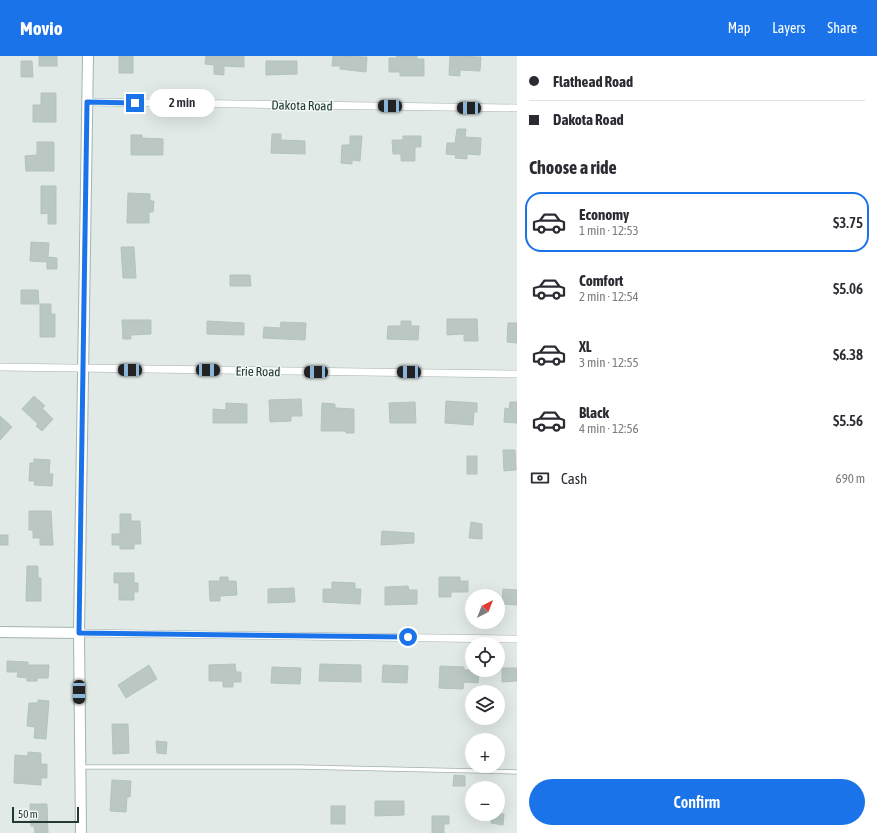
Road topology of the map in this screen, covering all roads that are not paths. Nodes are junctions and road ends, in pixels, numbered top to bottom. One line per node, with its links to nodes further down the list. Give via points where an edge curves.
1 (88, 56): 2 (street)
2 (87, 102): 3 (street, Dakota Road); 5 (street)
3 (517, 108)
4 (0, 367): 5 (street, Erie Road)
5 (84, 369): 6 (street, Erie Road); 8 (street)
6 (517, 374)
7 (0, 632): 8 (street)
8 (79, 633): 9 (street); 10 (street)
9 (517, 639)
10 (80, 767): 11 (lane, via 300,767); 12 (street)
11 (517, 772)
12 (80, 833)

